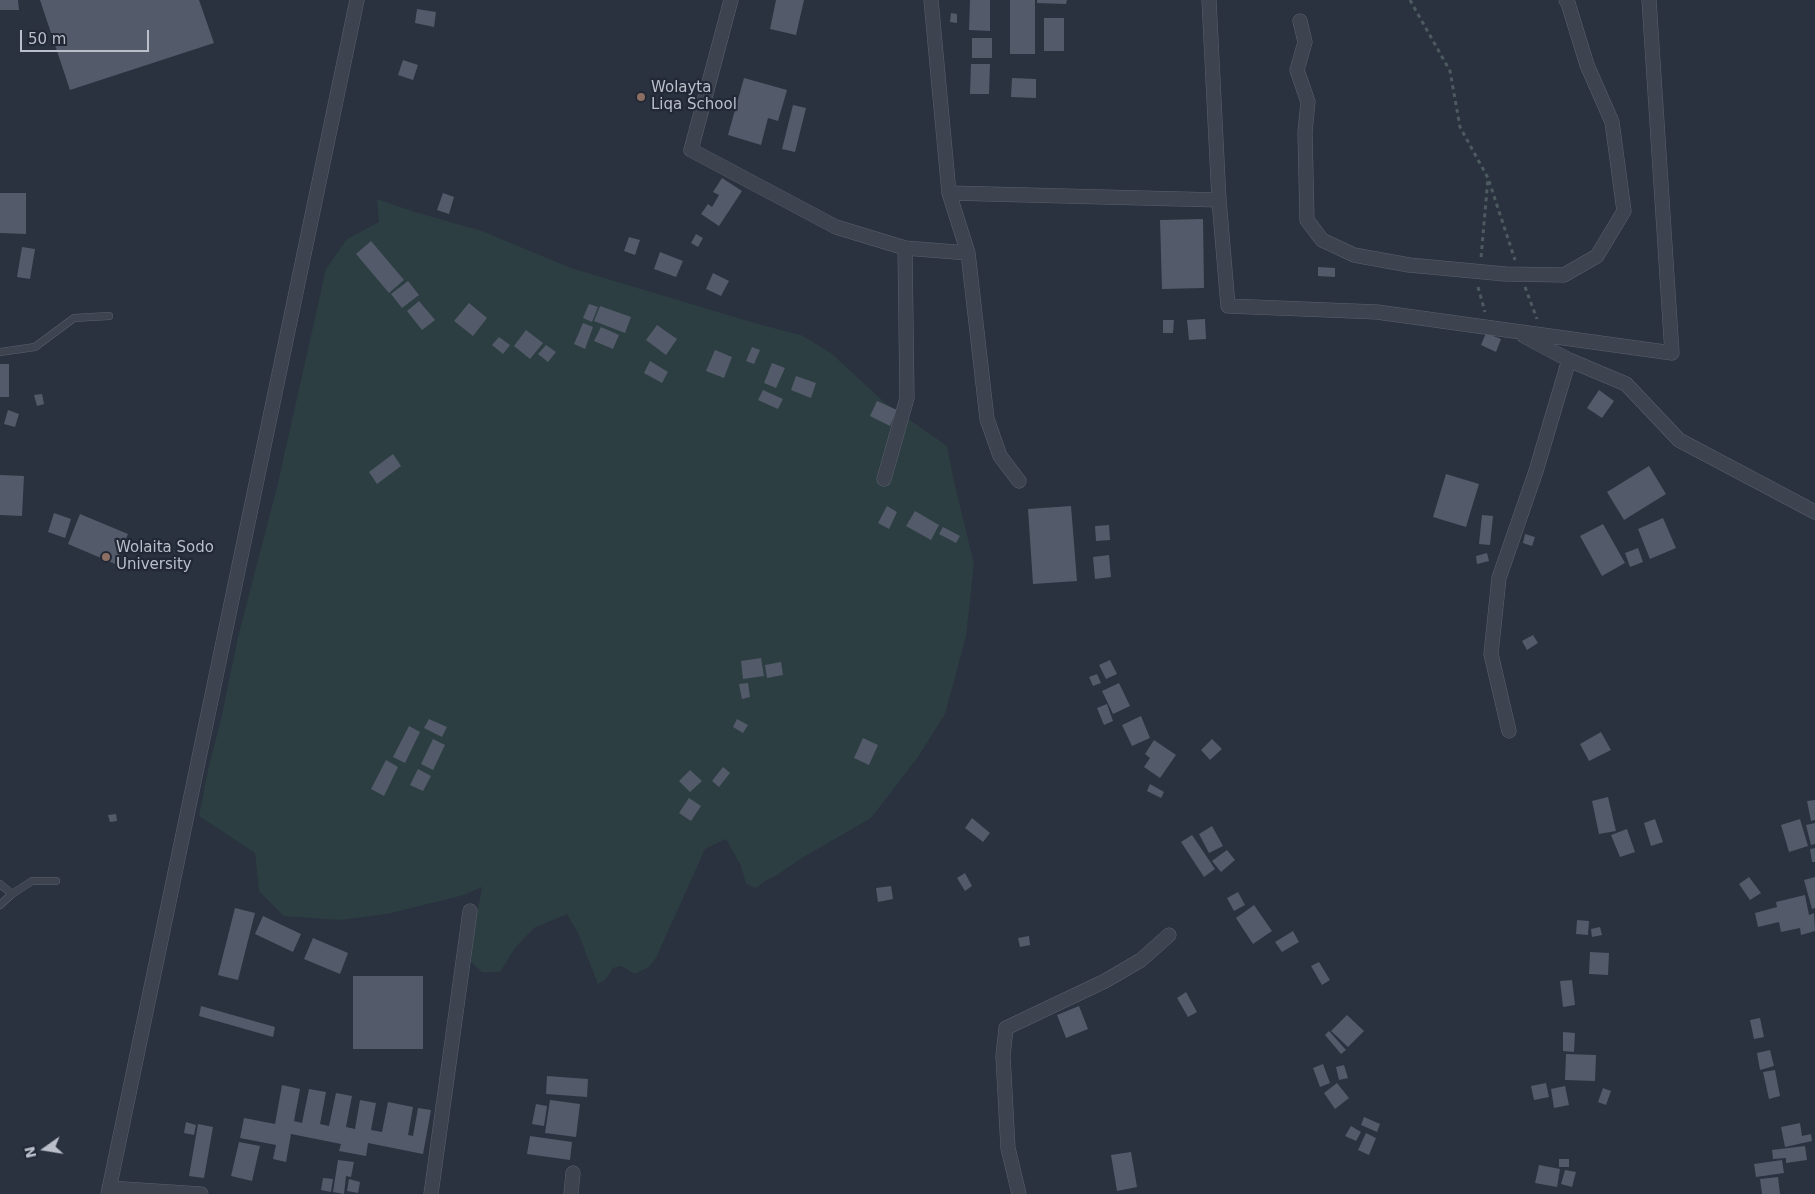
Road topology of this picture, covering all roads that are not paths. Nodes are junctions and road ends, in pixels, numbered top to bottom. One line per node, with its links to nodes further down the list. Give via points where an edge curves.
1 (357, 0): 27 (street)
2 (731, 0): 10 (street, via 691,150 836,227)
3 (931, 0): 8 (street)
4 (1209, 0): 9 (street)
5 (1566, 0): 7 (street, via 1587,65 1612,122 1624,212 1597,256 1564,275 1505,274 1408,265 1354,255 1322,240 1307,220 1305,132 1308,102 1297,70 1305,42)
6 (1649, 0): 13 (street, via 1672,353)
7 (1300, 21)
8 (949, 193): 9 (street); 11 (street)
9 (1219, 200): 13 (street, via 1228,306 1376,312)
10 (905, 248): 11 (street); 16 (street, via 907,398)
11 (968, 253): 17 (street, via 987,419 1000,456)
12 (110, 316): 14 (lane, via 74,318 35,347)
13 (1515, 331): 15 (street)
14 (0, 352)
15 (1569, 360): 18 (street, via 1626,384 1679,440); 19 (street, via 1536,471 1499,578 1491,654)
16 (884, 479)
17 (1019, 481)
18 (1815, 512)
19 (1509, 731)
20 (56, 881): 22 (lane, via 32,881)
21 (0, 884): 22 (lane)
22 (12, 894): 23 (lane)
23 (0, 905)
24 (470, 910): 29 (street)
25 (1169, 935): 31 (street, via 1141,960 1105,981 1006,1028 1003,1056 1008,1148)
26 (573, 1173): 30 (street)
27 (109, 1191): 28 (street)
28 (201, 1194)
29 (431, 1194)
30 (571, 1194)
31 (1019, 1194)

